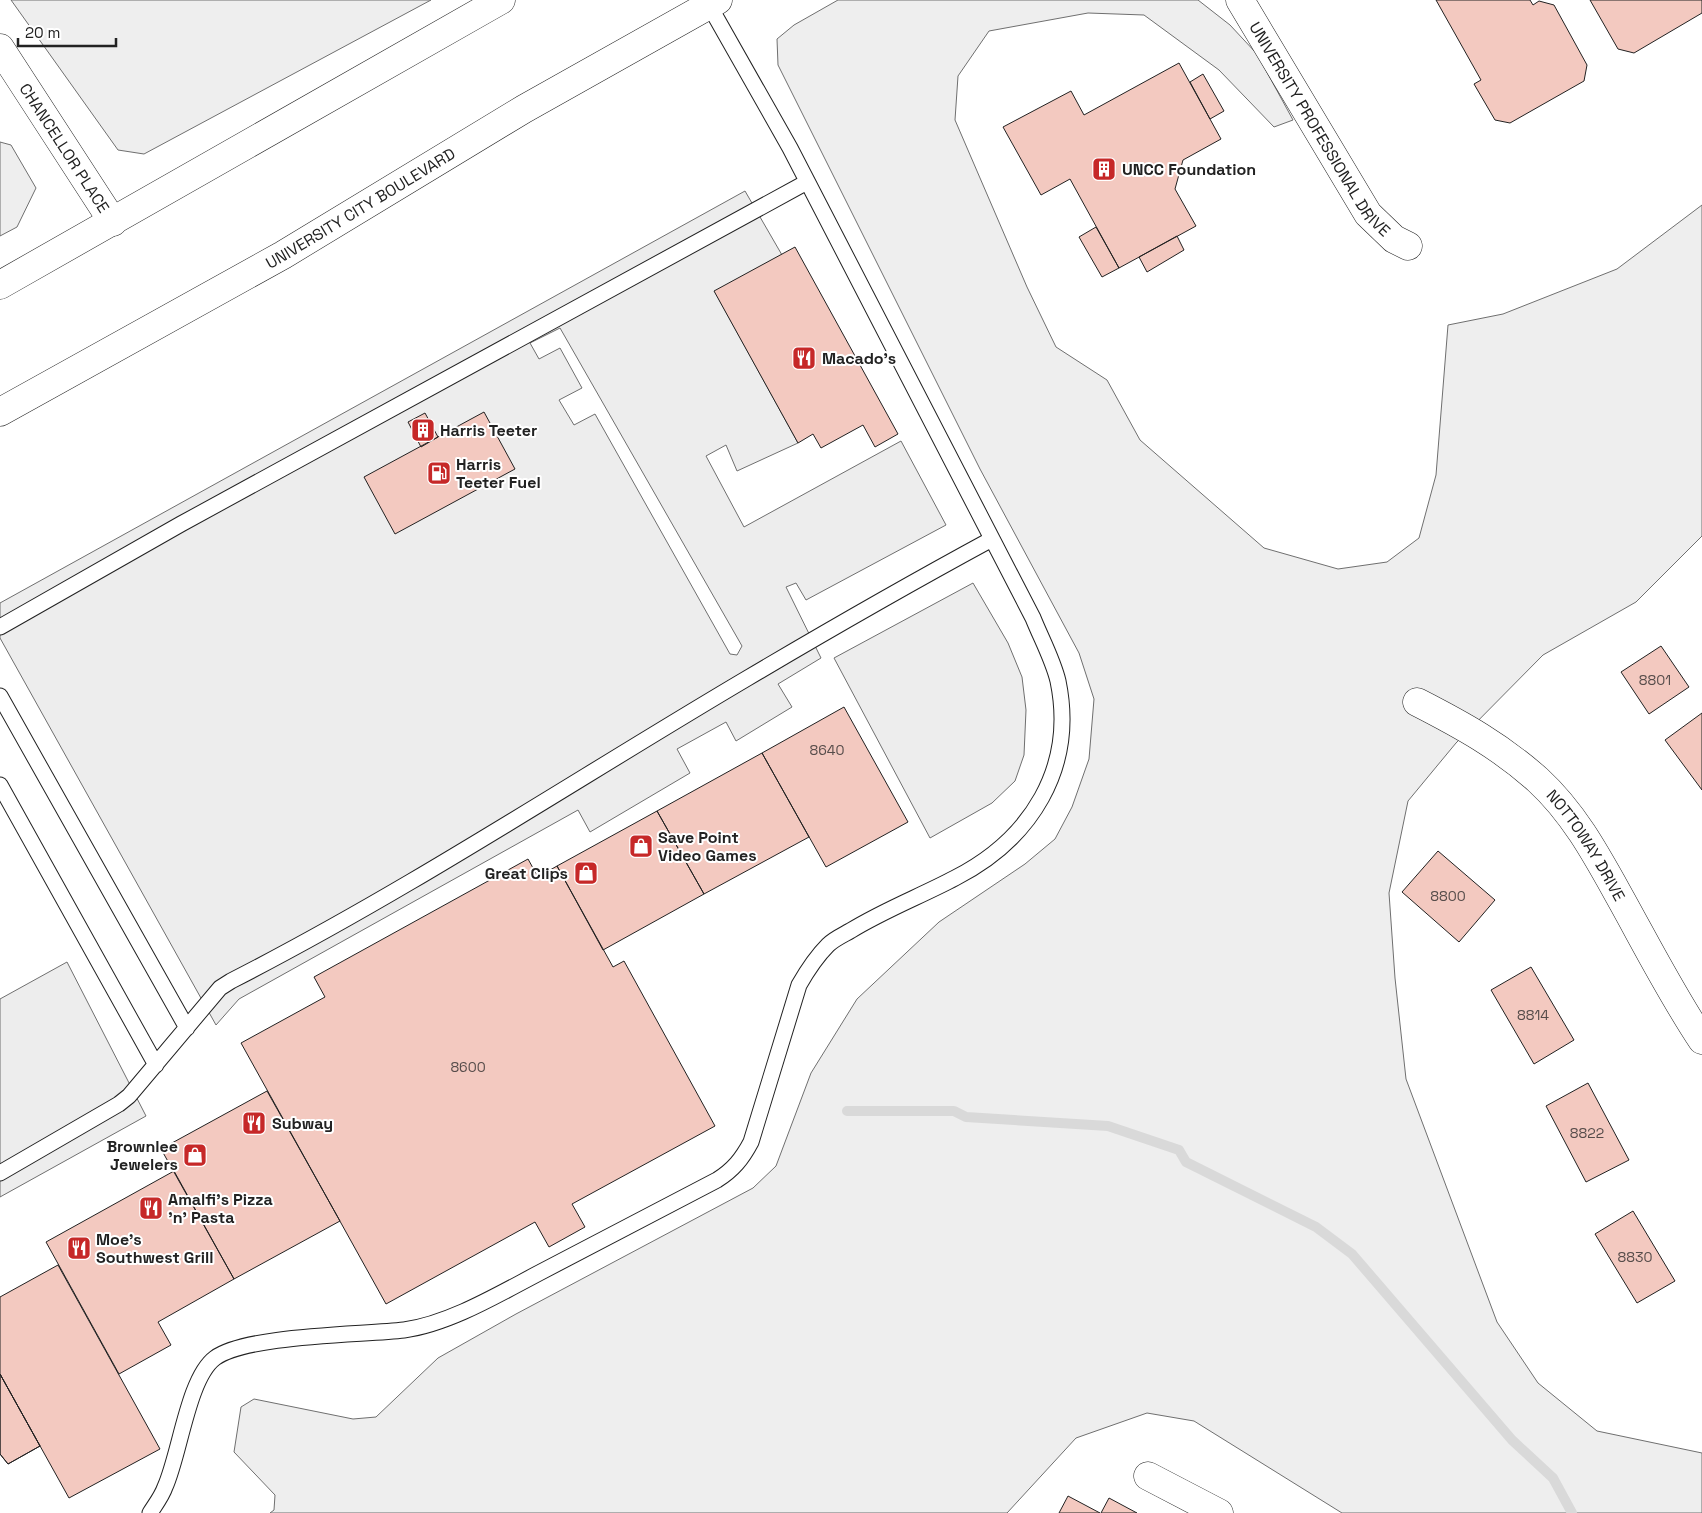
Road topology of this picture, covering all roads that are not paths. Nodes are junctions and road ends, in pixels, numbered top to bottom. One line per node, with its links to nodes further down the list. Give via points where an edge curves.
1 (501, 0): 6 (main road)
2 (714, 2): 5 (lane); 9 (main road, UNIVERSITY CITY BOULEVARD, via 524,109 283,255)
3 (1238, 2): 7 (main road, UNIVERSITY PROFESSIONAL DRIVE, via 1368,214)
4 (0, 48): 6 (main road, CHANCELLOR PLACE)
5 (808, 182): 10 (lane); 11 (lane, via 188,520)
6 (113, 222): 8 (main road)
7 (1408, 246)
8 (0, 286)
9 (0, 412)
10 (992, 540): 15 (lane, via 900,589 753,675 424,875 231,981 220,988); 20 (lane, via 1033,618 1058,680 1061,735 1056,764 1047,788 1017,834 987,860 860,925 829,944 810,965 799,985 751,1142 738,1163 717,1180 442,1320 404,1330 266,1343 230,1350 214,1358 202,1371 194,1389 165,1488)
11 (0, 627)
12 (0, 696): 15 (lane)
13 (1417, 702): 16 (main road, NOTTOWAY DRIVE, via 1470,728 1494,744 1539,782 1577,825)
14 (0, 785): 17 (lane)
15 (187, 1028): 17 (lane)
16 (1702, 1040)
17 (156, 1065): 18 (lane, via 119,1104)
18 (0, 1173)
19 (1148, 1476): 21 (main road)
20 (150, 1513)
21 (1219, 1513)

